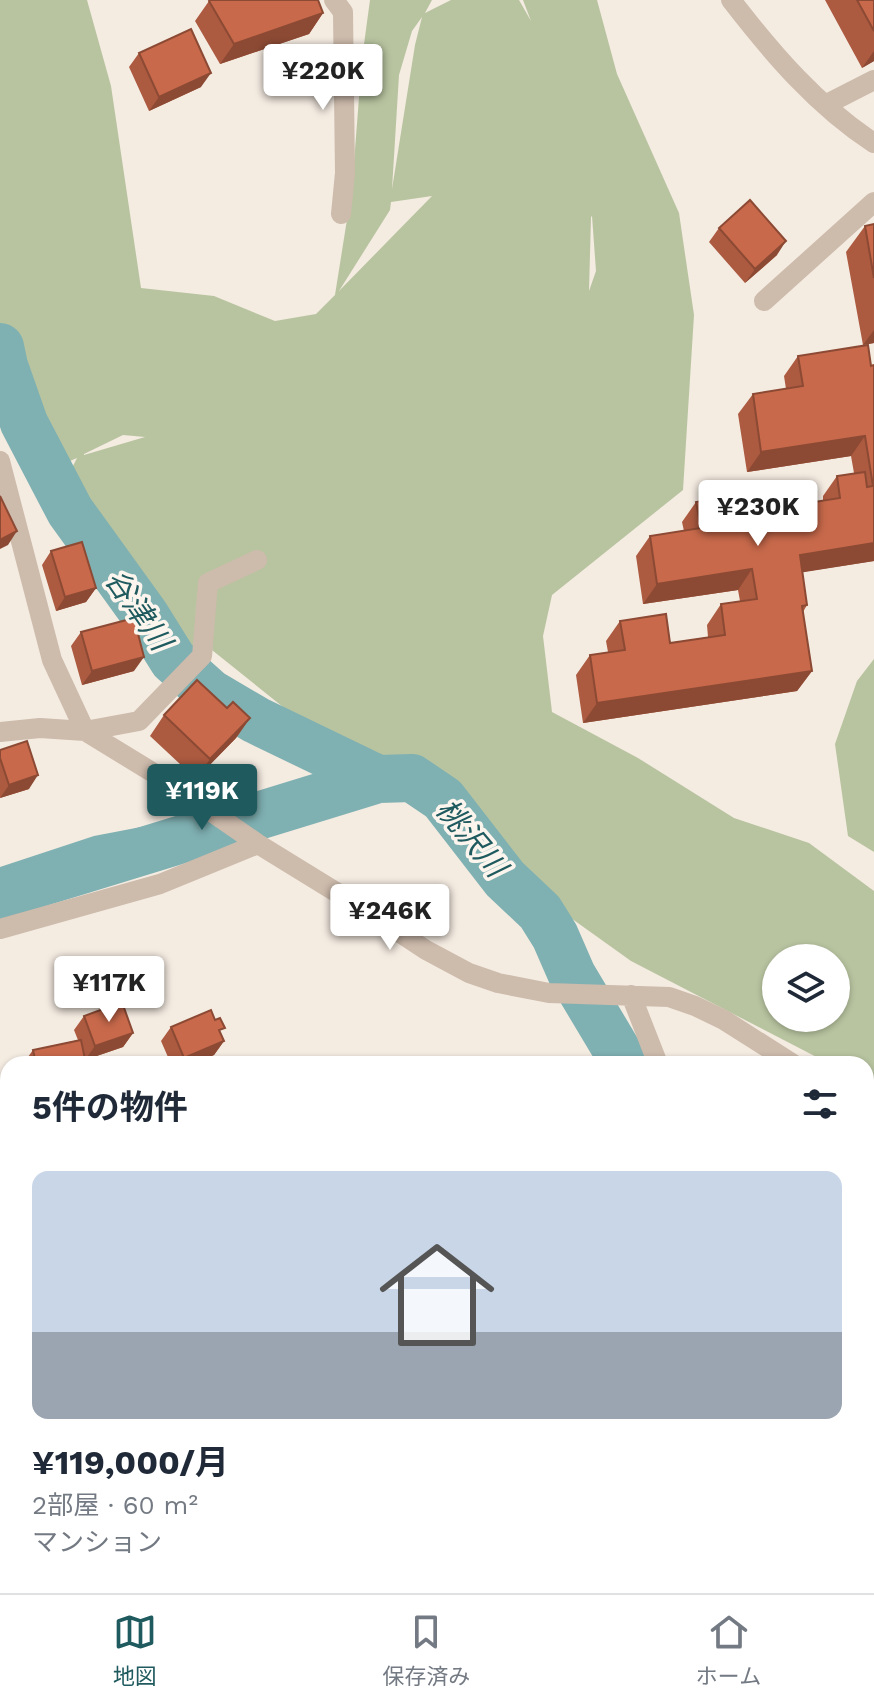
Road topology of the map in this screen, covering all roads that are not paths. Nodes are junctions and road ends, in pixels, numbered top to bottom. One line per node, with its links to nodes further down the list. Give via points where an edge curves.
1 (334, 0): 7 (street, via 343,12)
2 (731, 0): 4 (street)
3 (874, 80): 4 (street)
4 (825, 105): 5 (street)
5 (874, 143)
6 (874, 202): 8 (street)
7 (341, 214)
8 (764, 301)
9 (2, 473): 11 (street, via 52,660)
10 (257, 560): 11 (street, via 208,583 202,656 139,721)
11 (85, 731): 12 (street); 13 (street)
12 (0, 732)
13 (258, 844): 14 (street, via 160,884); 15 (street, via 469,973 549,993)
14 (0, 929)
15 (625, 995): 16 (street); 17 (street, via 669,997 695,1006)
16 (654, 1056)
17 (780, 1056)

